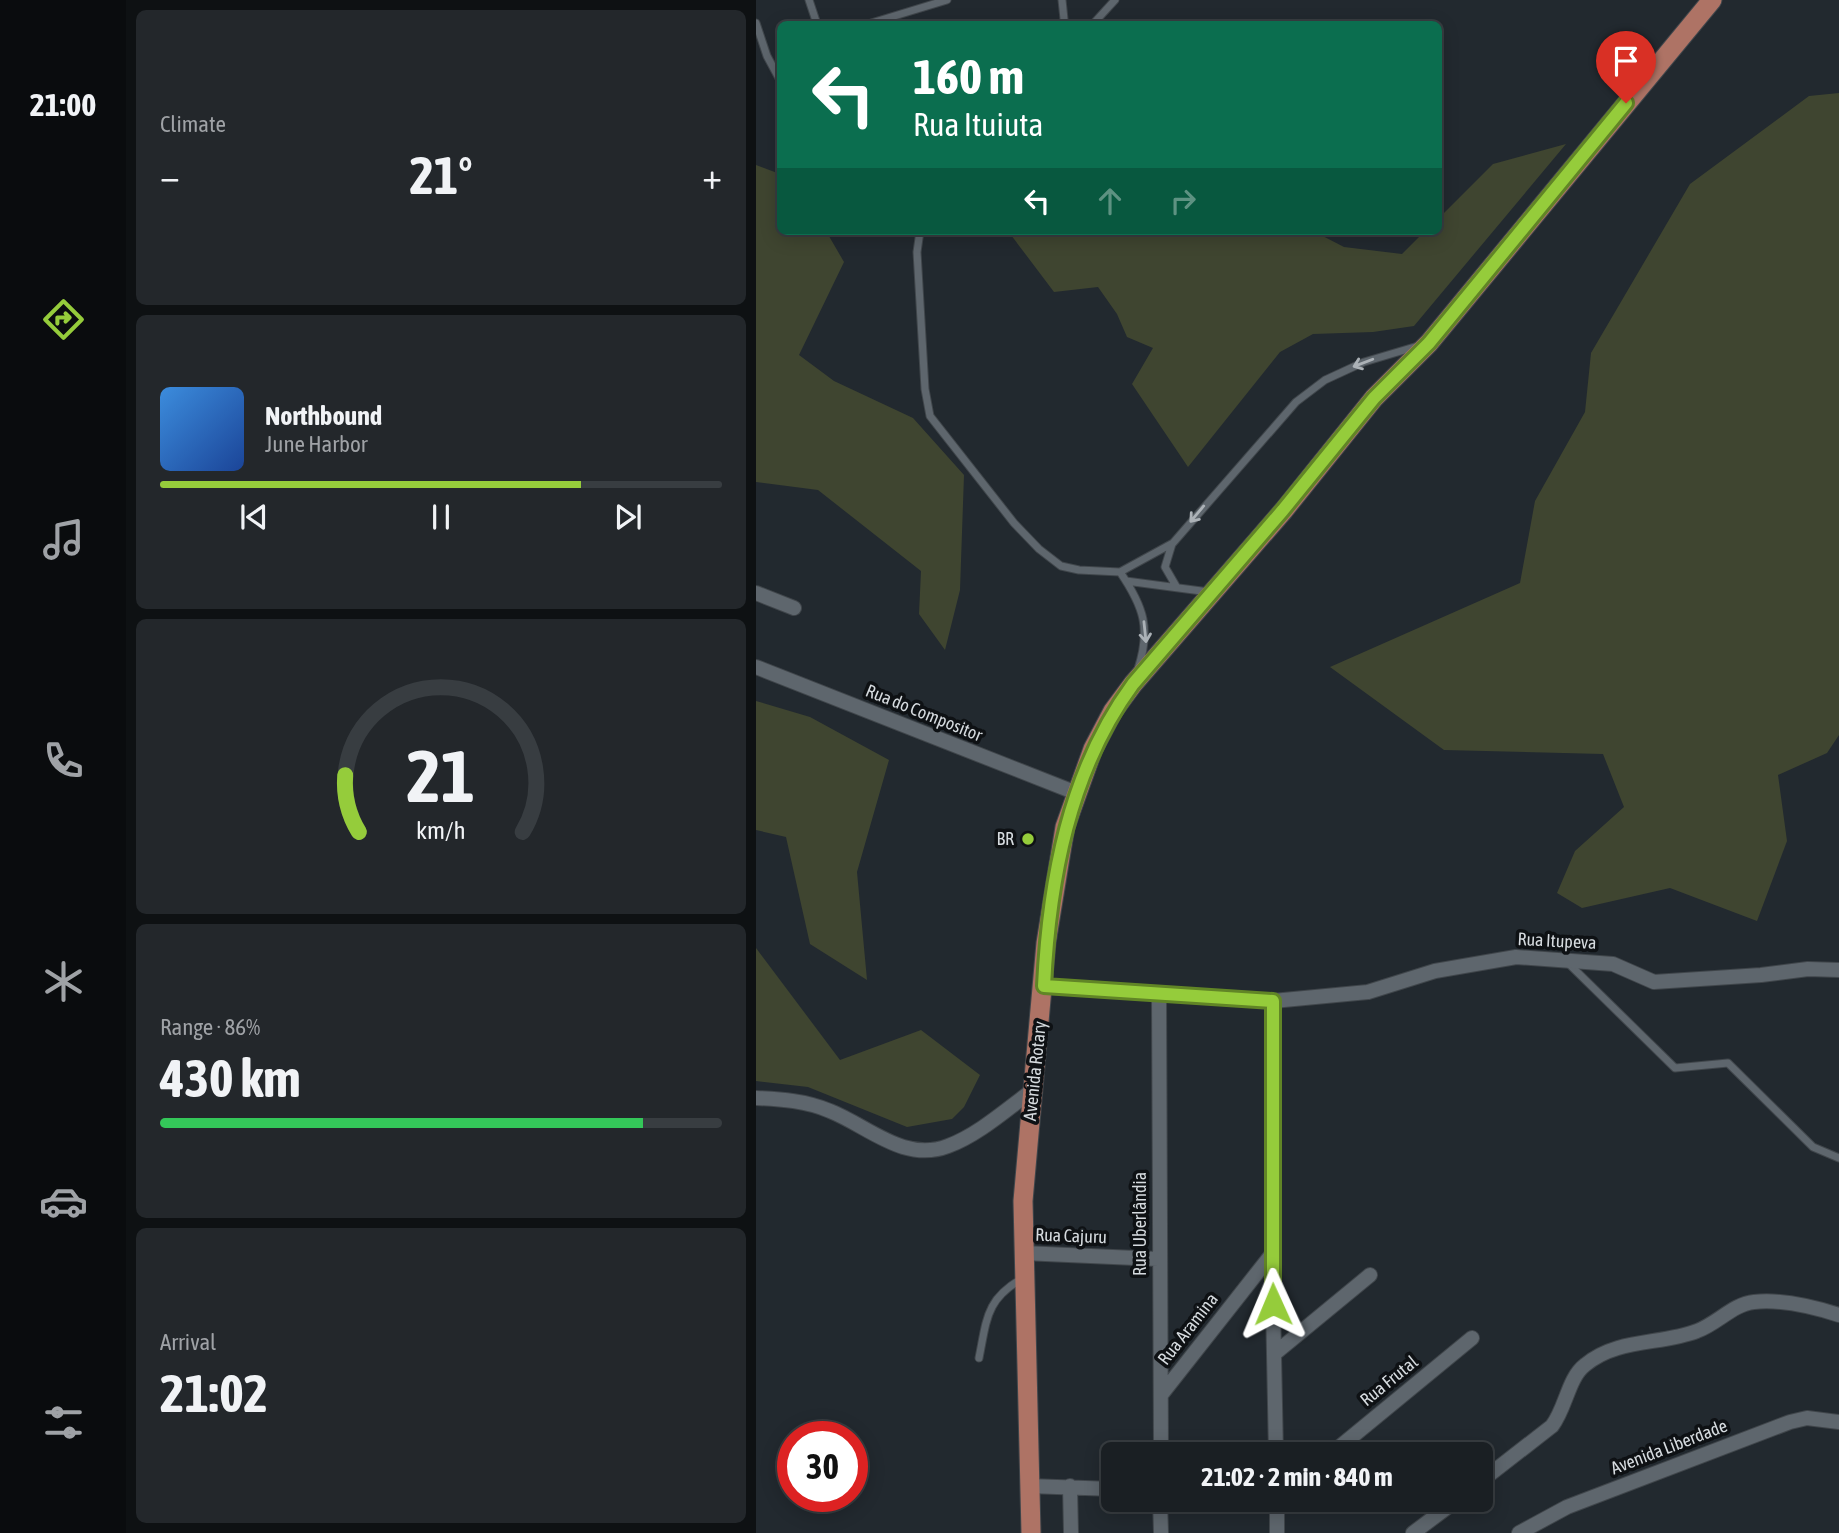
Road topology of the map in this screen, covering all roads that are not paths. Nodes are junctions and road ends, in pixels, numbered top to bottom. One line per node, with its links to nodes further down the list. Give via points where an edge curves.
1 (809, 0): 6 (lane)
2 (947, 0): 7 (lane)
3 (1062, 0): 8 (lane)
4 (1115, 0): 9 (lane)
5 (1712, 0): 13 (main road, Avenida Rotary)
6 (816, 21)
7 (878, 21)
8 (1064, 21)
9 (1096, 21)
10 (756, 23): 11 (lane)
11 (777, 74)
12 (919, 235): 15 (lane, via 930,416 1039,549 1061,566)
13 (1429, 343): 14 (lane, one-way to 14, via 1364,362 1325,380 1296,402); 19 (main road, Avenida Rotary, via 1374,398)
14 (1173, 543): 15 (lane); 17 (lane, via 1165,567)
15 (1120, 572): 16 (lane)
16 (1126, 581): 17 (lane); 22 (lane, one-way to 22, via 1147,629)
17 (1176, 586): 19 (lane)
18 (756, 593): 20 (street)
19 (1211, 593): 22 (main road, Avenida Rotary)
20 (794, 608)
21 (756, 667): 23 (street, Rua do Compositor)
22 (1133, 684): 23 (main road, Avenida Rotary, via 1093,750)
23 (1079, 794): 26 (main road, Avenida Rotary, via 1065,827 1055,877)
24 (1564, 959): 25 (street, Rua Itupeva, via 1614,964 1654,982); 28 (street, Rua Itupeva, via 1492,960 1435,971 1368,992); 31 (lane, via 1675,1068 1728,1063 1813,1147)
25 (1839, 970)
26 (1044, 986): 27 (street, Rua Itupeva); 29 (main road, Avenida Rotary)
27 (1159, 993): 28 (street, Rua Itupeva); 34 (street, Rua Uberlândia)
28 (1273, 1001): 33 (street)
29 (1033, 1090): 30 (street, via 961,1141 931,1151 891,1143 824,1108); 32 (main road, Avenida Rotary)
30 (756, 1098)
31 (1839, 1158)
32 (1023, 1253): 34 (street, Rua Cajuru); 36 (main road, Avenida Rotary)
33 (1272, 1254): 39 (street); 41 (street, Rua Aramina)
34 (1158, 1259): 41 (street, Rua Uberlândia)
35 (1370, 1275): 39 (street)
36 (1023, 1278): 40 (lane, via 994,1300); 47 (main road, Avenida Rotary)
37 (1839, 1315): 46 (street, via 1804,1306 1754,1302 1695,1332 1619,1347 1598,1356 1579,1371 1552,1426)
38 (1472, 1338): 45 (street, Rua Frutal)
39 (1274, 1354): 44 (street)
40 (979, 1358)
41 (1161, 1395): 43 (street, Rua Uberlândia)
42 (1839, 1422): 58 (street, Avenida Liberdade, via 1807,1418 1790,1422 1567,1507)
43 (1161, 1442)
44 (1276, 1442)
45 (1346, 1442)
46 (1493, 1472)
47 (1029, 1486): 48 (street); 53 (main road, Avenida Rotary)
48 (1070, 1486): 49 (street); 54 (street)
49 (1101, 1488)
50 (1160, 1512): 55 (street)
51 (1277, 1512): 56 (street)
52 (1441, 1512): 57 (street)
53 (1031, 1533)
54 (1071, 1533)
55 (1161, 1533)
56 (1277, 1533)
57 (1413, 1533)
58 (1519, 1533)

